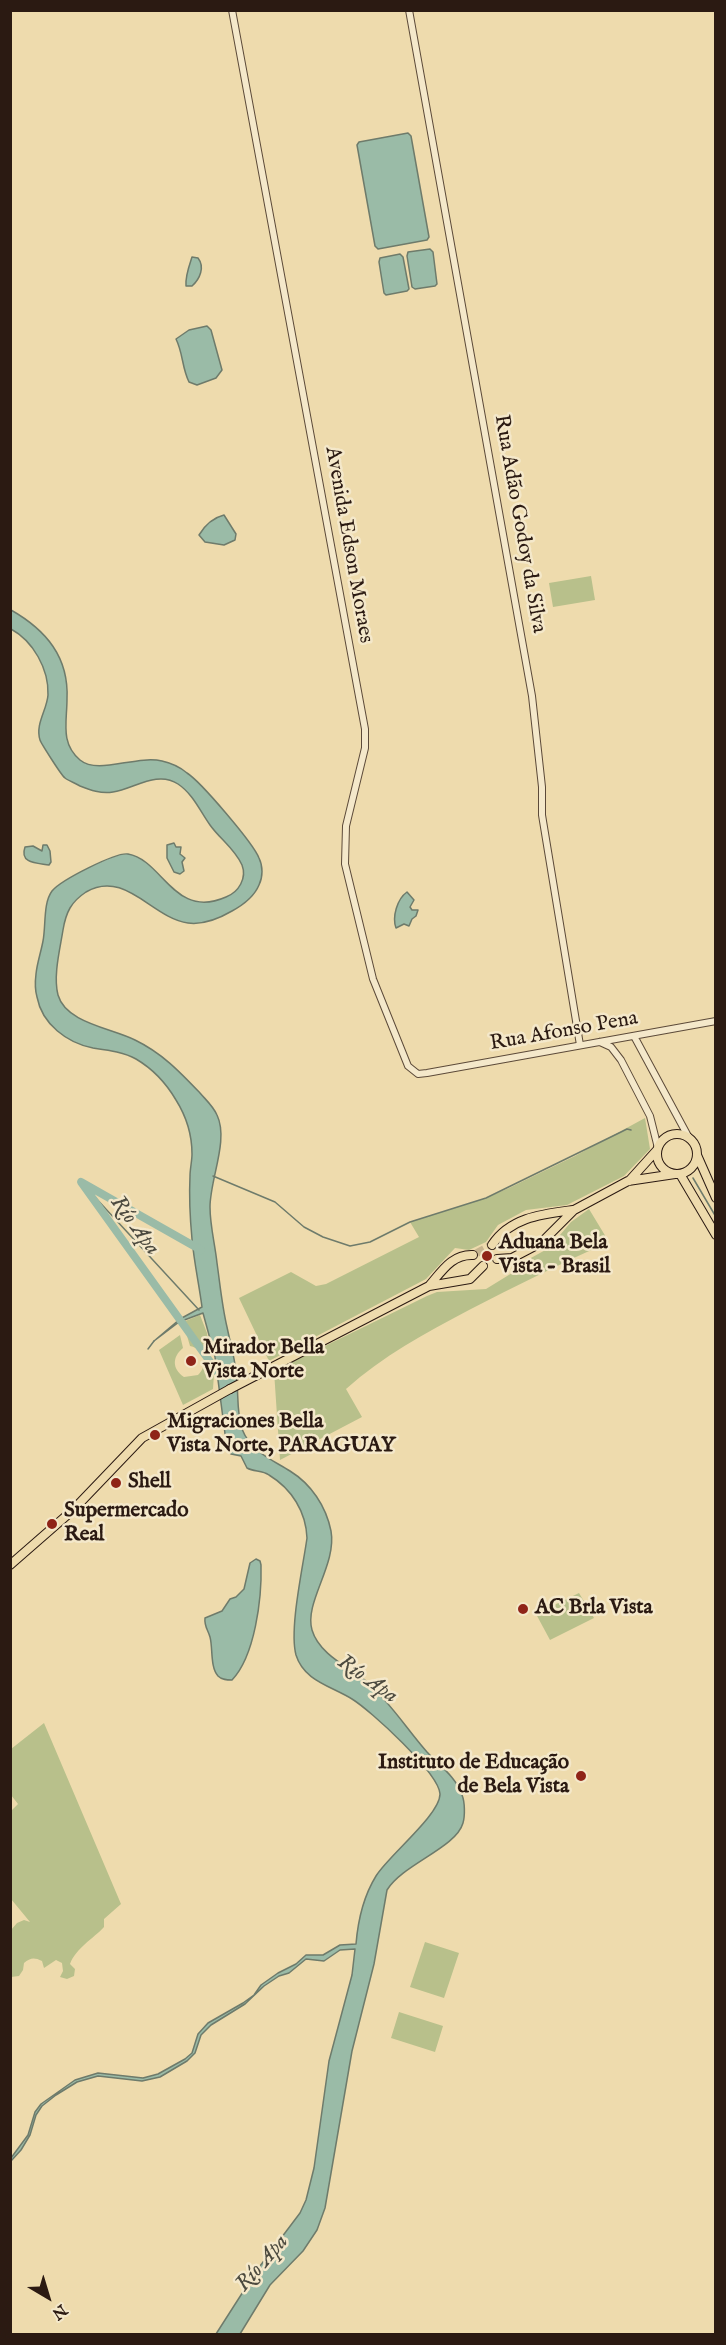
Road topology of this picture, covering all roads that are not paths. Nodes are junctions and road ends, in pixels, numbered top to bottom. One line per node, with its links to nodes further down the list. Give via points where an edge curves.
1 (232, 10): 7 (street, Avenida Edson Moraes, via 365,729 365,748 346,826 345,864 377,992 408,1066)
2 (409, 10): 6 (street, Rua Adão Godoy da Silva, via 532,696 542,815)
3 (716, 1021): 4 (street, Rua Afonso Pena)
4 (634, 1036): 5 (street, Rua Afonso Pena); 8 (street)
5 (599, 1042): 6 (street, Rua Afonso Pena); 9 (street, via 616,1052 626,1069 650,1116)
6 (580, 1045): 7 (street, Rua Afonso Pena)
7 (418, 1074)
8 (689, 1138): 9 (main road, via 679,1134 668,1136); 10 (main road)
9 (658, 1149): 11 (main road, via 661,1166); 12 (main road)
10 (697, 1155): 11 (main road, via 690,1170); 13 (main road)
11 (677, 1174): 12 (main road); 15 (main road)
12 (628, 1181): 14 (main road)
13 (716, 1198)
14 (574, 1210): 14 (main road, via 544,1240 517,1256 497,1259 491,1246 501,1232 532,1216)
15 (716, 1235)
16 (429, 1286): 16 (main road, via 470,1279 482,1267 475,1254 459,1256); 17 (main road, via 142,1438 73,1510)
17 (10, 1565)

